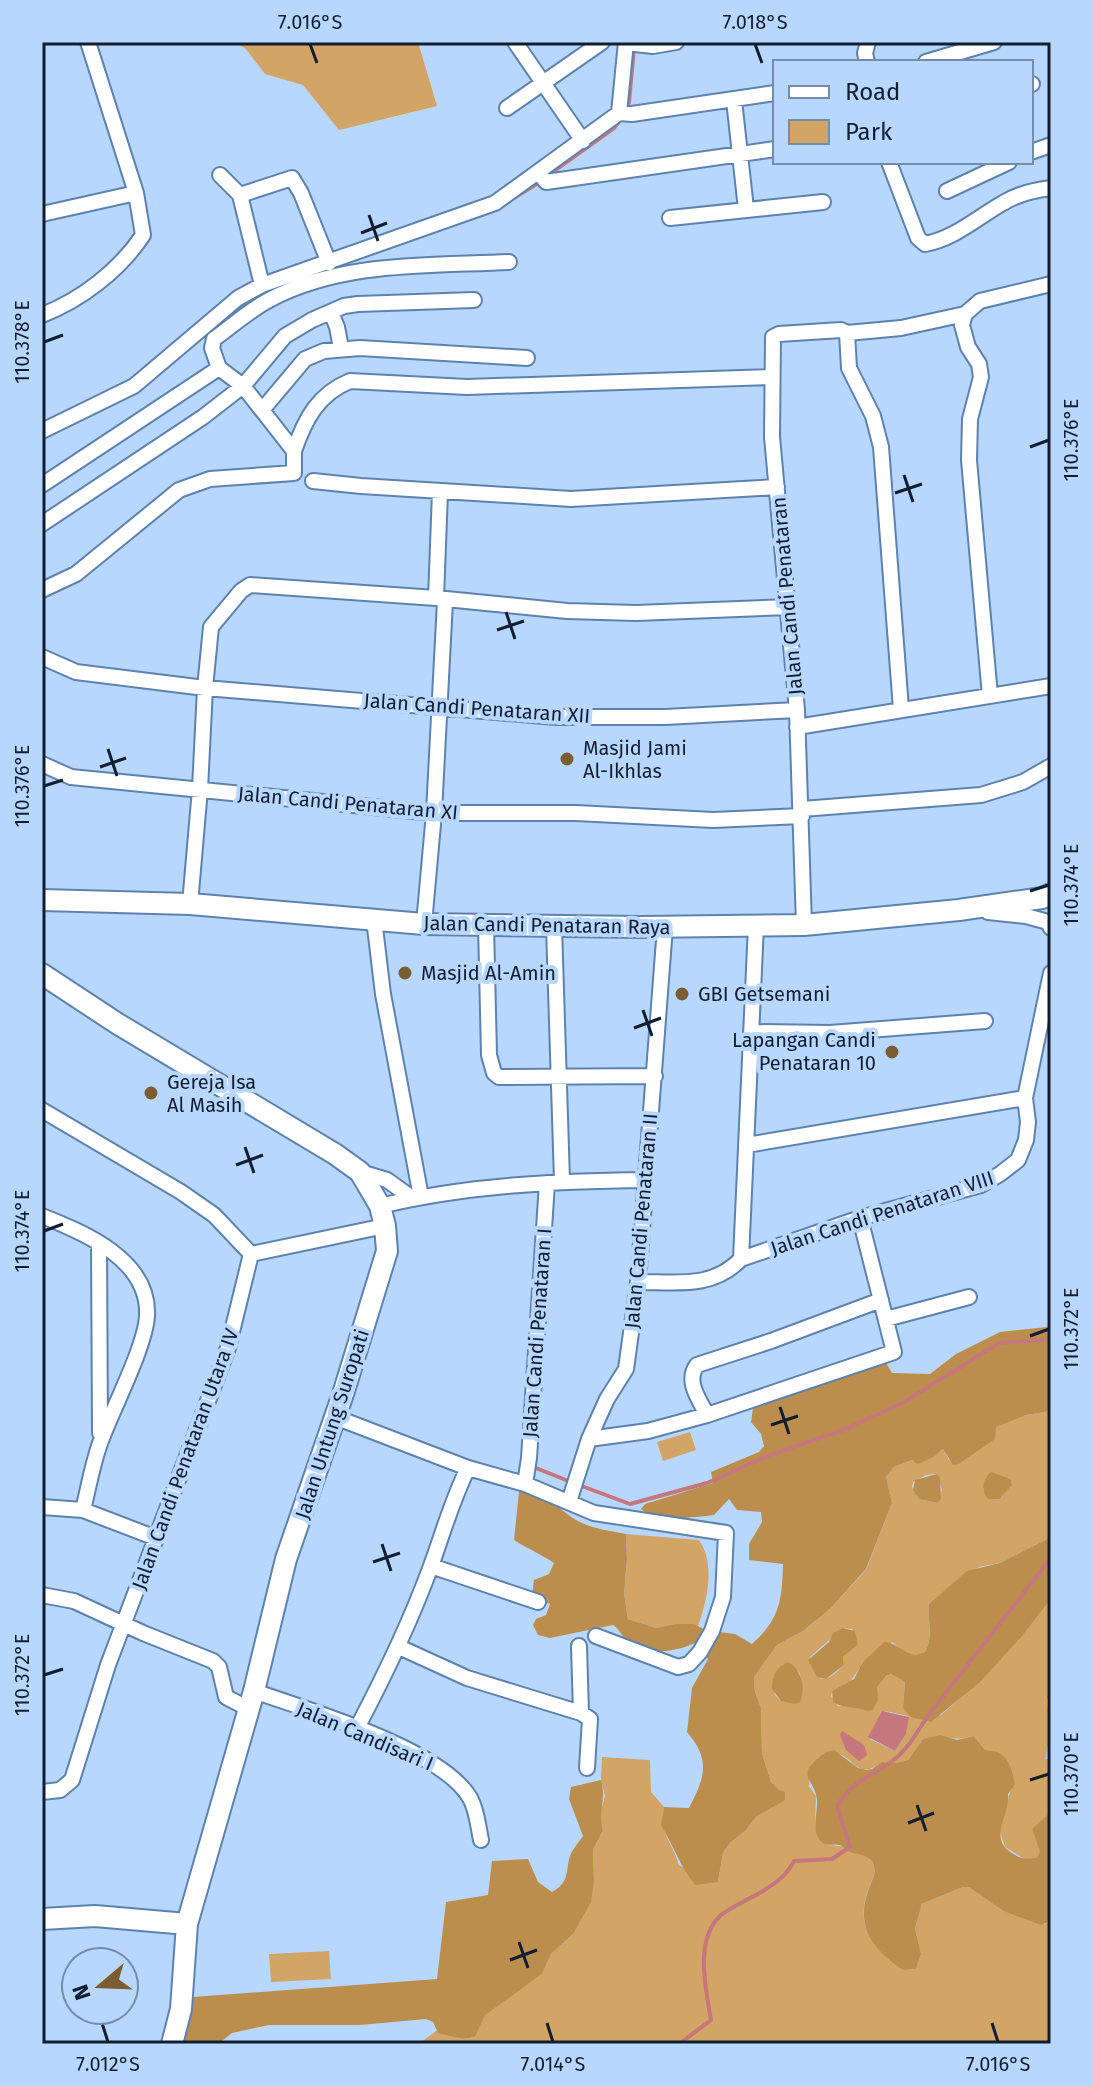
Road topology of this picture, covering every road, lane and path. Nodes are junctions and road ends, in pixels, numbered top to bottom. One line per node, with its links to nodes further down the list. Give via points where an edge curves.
1 (88, 42): 22 (street)
2 (515, 42): 8 (street)
3 (602, 42): 8 (street)
4 (676, 42): 6 (street)
5 (994, 42): 7 (street)
6 (638, 44): 12 (street)
7 (933, 60)
8 (543, 82): 11 (street); 13 (street)
9 (773, 93): 10 (street)
10 (734, 100): 12 (street); 15 (street)
11 (507, 108)
12 (624, 113): 13 (street)
13 (583, 141): 19 (street)
14 (773, 149): 15 (street)
15 (740, 155): 19 (street); 25 (street)
16 (890, 164): 20 (street, via 925,244 975,222 1006,201)
17 (1005, 164): 21 (street)
18 (220, 175): 23 (street)
19 (542, 177): 29 (street, via 495,203)
20 (1051, 188)
21 (947, 191)
22 (136, 193): 26 (street); 35 (street, via 143,235 132,251 108,275)
23 (240, 195): 29 (street, via 292,178); 31 (street)
24 (823, 202): 25 (street)
25 (746, 209): 27 (street)
26 (42, 214)
27 (670, 218)
28 (509, 262): 39 (street, via 328,275 268,300 214,339)
29 (329, 263): 31 (street)
30 (1051, 284): 34 (street, via 980,301)
31 (262, 285): 43 (street, via 238,298 134,386)
32 (474, 300): 33 (street, via 358,304)
33 (331, 312): 37 (street); 41 (street, via 285,336)
34 (965, 314): 36 (street, via 901,328); 56 (street, via 962,325 981,377 970,419 969,460)
35 (42, 315)
36 (844, 332): 40 (street, Jalan Candi Penataran, via 773,337); 58 (street, via 849,368 873,416 881,447)
37 (341, 348): 38 (street); 42 (street, via 305,359)
38 (527, 358)
39 (219, 368): 41 (street); 46 (street)
40 (772, 377): 44 (street, via 467,387 350,381 316,405); 47 (street, Jalan Candi Penataran)
41 (243, 386): 42 (street); 49 (street)
42 (263, 409): 44 (street)
43 (42, 431)
44 (294, 451): 50 (street, via 294,473 210,479 179,490 76,574)
45 (313, 481): 48 (street)
46 (42, 485)
47 (777, 487): 48 (street, via 571,499); 52 (street, Jalan Candi Penataran)
48 (440, 492): 51 (street)
49 (42, 524)
50 (42, 590)
51 (440, 599): 52 (street, via 567,611); 55 (street, via 250,585 211,627); 57 (street)
52 (789, 607): 59 (street, Jalan Candi Penataran)
53 (42, 657): 55 (street, Jalan Candi Penataran XII, via 76,672)
54 (1051, 686): 56 (street)
55 (205, 688): 57 (street, Jalan Candi Penataran XII); 63 (street)
56 (990, 696): 58 (street)
57 (440, 706): 59 (street, Jalan Candi Penataran XII, via 556,717); 64 (street)
58 (901, 709): 60 (street)
59 (797, 710): 60 (street, Jalan Candi Penataran)
60 (797, 727): 65 (street, Jalan Candi Penataran)
61 (42, 764): 63 (street, Jalan Candi Penataran XI, via 71,777)
62 (1051, 766): 65 (street, Jalan Candi Penataran XI, via 1023,782 981,795)
63 (200, 789): 64 (street, Jalan Candi Penataran XI); 68 (street)
64 (434, 813): 65 (street, Jalan Candi Penataran XI, via 713,820); 71 (street)
65 (802, 813): 74 (street, Jalan Candi Penataran)
66 (1051, 894): 69 (main road, Jalan Candi Penataran Raya)
67 (42, 900): 68 (main road, Jalan Candi Penataran Raya)
68 (190, 904): 70 (main road, Jalan Candi Penataran Raya)
69 (959, 910): 74 (main road, Jalan Candi Penataran Raya); 77 (street, via 1037,918)
70 (374, 919): 71 (main road, Jalan Candi Penataran Raya); 90 (street)
71 (424, 924): 72 (main road, Jalan Candi Penataran Raya)
72 (486, 925): 75 (main road, Jalan Candi Penataran Raya); 82 (street, via 489,1055 494,1073)
73 (756, 925): 74 (main road, Jalan Candi Penataran Raya); 76 (main road, Jalan Candi Penataran Raya); 81 (street)
74 (804, 925)
75 (554, 926): 76 (main road, Jalan Candi Penataran Raya); 82 (street, Jalan Candi Penataran I)
76 (665, 927): 83 (street, Jalan Candi Penataran II)
77 (1051, 928)
78 (1051, 973): 84 (street, Jalan Candi Penataran VIII)
79 (42, 974): 87 (main road)
80 (985, 1021): 81 (street, via 830,1033)
81 (753, 1032): 86 (street)
82 (558, 1076): 83 (street); 89 (street, Jalan Candi Penataran I)
83 (655, 1076): 88 (street, Jalan Candi Penataran II)
84 (1025, 1098): 86 (street); 93 (street, Jalan Candi Penataran VIII, via 1026,1140 1018,1160 1000,1174 981,1185)
85 (42, 1110): 95 (street, via 181,1192 214,1215)
86 (747, 1145): 96 (street)
87 (360, 1172): 90 (street, via 387,1180); 92 (main road)
88 (646, 1180): 89 (street); 97 (street, Jalan Candi Penataran II)
89 (554, 1182): 90 (street); 106 (street, Jalan Candi Penataran I)
90 (416, 1198): 92 (street)
91 (42, 1216): 94 (street)
92 (383, 1216): 95 (street); 102 (main road, Jalan Untung Suropati, via 387,1251)
93 (860, 1218): 96 (street, Jalan Candi Penataran VIII); 99 (street)
94 (99, 1243): 104 (street); 104 (street, via 134,1273 147,1314)
95 (251, 1254): 110 (street, Jalan Candi Penataran Utara IV, via 228,1348)
96 (741, 1259): 97 (street, Jalan Candi Penataran VIII, via 729,1272 706,1281)
97 (638, 1282): 103 (street, Jalan Candi Penataran II, via 626,1369)
98 (969, 1297): 100 (street)
99 (881, 1300): 100 (street); 101 (street, via 697,1365 691,1381)
100 (886, 1319): 101 (street, via 894,1352)
101 (707, 1415): 103 (street)
102 (335, 1417): 105 (street); 118 (main road, Jalan Untung Suropati, via 286,1559)
103 (589, 1439): 107 (street, Jalan Candi Penataran II)
104 (100, 1442): 109 (street)
105 (468, 1468): 106 (street); 111 (street, via 452,1498)
106 (525, 1484): 107 (street)
107 (573, 1490): 115 (street, via 594,1513 722,1530 728,1536 723,1597 712,1631 689,1664 678,1667)
108 (42, 1507): 109 (street)
109 (83, 1510): 110 (street)
110 (156, 1538): 114 (street, Jalan Candi Penataran Utara IV)
111 (431, 1566): 113 (street); 117 (street)
112 (42, 1595): 114 (street, via 74,1601)
113 (538, 1602)
114 (124, 1625): 118 (street, via 213,1661 226,1697); 122 (street, Jalan Candi Penataran Utara IV, via 72,1780 60,1790)
115 (596, 1636)
116 (579, 1646): 119 (street)
117 (399, 1647): 119 (street, via 467,1678); 120 (street)
118 (251, 1700): 120 (street, Jalan Candisari I); 125 (main road, Jalan Untung Suropati)
119 (581, 1713): 121 (street, via 592,1722)
120 (357, 1728): 123 (street, Jalan Candisari I, via 440,1768 456,1782 470,1798)
121 (587, 1768)
122 (42, 1792)
123 (481, 1840)
124 (42, 1919): 125 (main road, via 95,1916)
125 (187, 1924): 126 (main road, Jalan Untung Suropati, via 181,2009)
126 (172, 2044)

